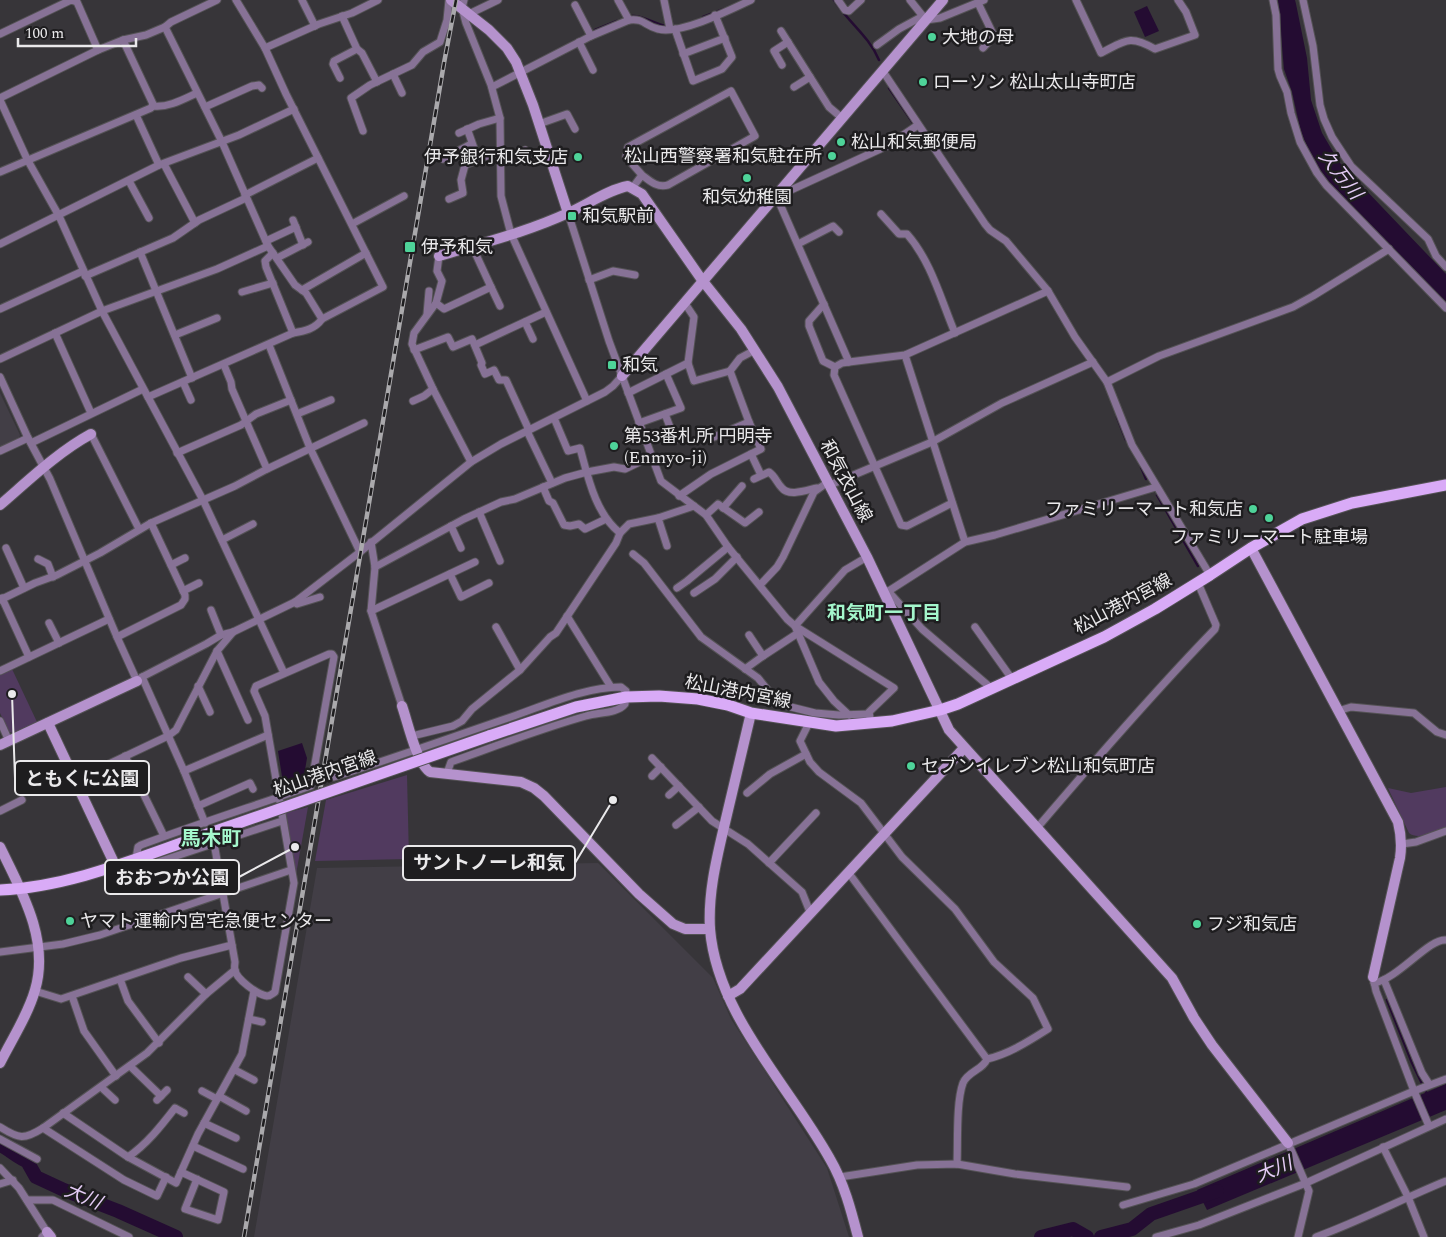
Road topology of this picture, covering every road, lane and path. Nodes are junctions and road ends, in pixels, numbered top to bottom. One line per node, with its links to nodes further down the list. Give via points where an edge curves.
1 (217, 0): 26 (street)
2 (236, 0): 36 (street)
3 (302, 0): 25 (street)
4 (378, 0): 21 (street)
5 (450, 0): 20 (street); 45 (street, via 440,42 423,52 412,65)
6 (498, 0): 20 (street)
7 (618, 0): 24 (street)
8 (664, 0): 27 (street)
9 (751, 0): 22 (street)
10 (838, 0): 11 (street, via 845,10)
11 (862, 0)
12 (910, 0): 23 (street)
13 (943, 0): 23 (street)
14 (1076, 0): 15 (street, via 1101,53 1129,39 1155,49 1195,35)
15 (1178, 0)
16 (1273, 0): 99 (street, via 1278,69 1300,142 1326,185)
17 (1303, 0): 104 (street, via 1313,46 1320,105 1332,137 1351,166 1428,239)
18 (981, 1): 23 (street, via 940,18); 37 (street, via 994,36)
19 (575, 5): 30 (street)
20 (465, 7): 44 (street, via 500,40); 49 (street, via 466,23)
21 (342, 16): 25 (street); 38 (street)
22 (715, 16): 27 (street); 31 (street)
23 (924, 18): 35 (street, via 899,28); 43 (street)
24 (629, 20): 27 (street, via 639,19 658,29); 30 (street)
25 (315, 26): 36 (street)
26 (165, 27): 32 (street); 52 (street)
27 (672, 29): 40 (street)
28 (780, 31): 34 (street)
29 (0, 34): 39 (street, via 71,0 76,2)
30 (591, 36): 33 (street)
31 (725, 38): 40 (street); 40 (street, via 732,57 722,69 693,81)
32 (123, 40): 39 (street); 55 (street)
33 (579, 42): 42 (street); 44 (street)
34 (788, 42): 41 (street, via 774,51); 46 (street)
35 (877, 46)
36 (265, 48): 57 (street)
37 (983, 48)
38 (357, 49): 47 (street, via 334,60); 48 (street)
39 (98, 50): 54 (street)
40 (683, 54)
41 (782, 64)
42 (593, 70)
43 (882, 70): 60 (street); 62 (street)
44 (521, 72): 49 (street); 61 (street)
45 (393, 74): 48 (street); 53 (street)
46 (810, 77): 50 (street); 60 (street, via 829,106)
47 (340, 78)
48 (377, 82): 65 (street, via 351,98)
49 (492, 87): 59 (street)
50 (794, 87)
51 (262, 88): 56 (street, via 252,86)
52 (197, 92): 55 (street, via 175,102); 56 (street)
53 (402, 93)
54 (0, 99): 74 (street)
55 (153, 106): 58 (street)
56 (204, 107): 67 (street)
57 (294, 109): 67 (street); 71 (street)
58 (136, 115): 74 (street); 76 (street)
59 (500, 118): 63 (street); 70 (street)
60 (842, 118): 81 (street)
61 (539, 124): 64 (street, via 567,114); 85 (street)
62 (918, 126): 81 (street, via 888,146); 114 (street, via 985,224 1006,241)
63 (467, 129): 66 (street); 68 (street)
64 (575, 129)
65 (362, 132)
66 (459, 133)
67 (222, 142): 76 (street); 82 (street)
68 (471, 144): 72 (street); 73 (street)
69 (525, 150): 75 (street)
70 (501, 151): 73 (street); 75 (street)
71 (318, 158): 82 (street); 91 (street)
72 (443, 159)
73 (478, 159): 84 (street, via 465,165 461,180 463,193)
74 (27, 160): 77 (street); 87 (street)
75 (501, 162): 94 (street, via 501,196)
76 (162, 164): 79 (street); 90 (street)
77 (0, 172)
78 (642, 175): 78 (street, via 653,184 668,184 755,136 731,91 628,148 626,157); 80 (street)
79 (129, 181): 87 (street); 88 (street)
80 (633, 187): 85 (street, via 618,188); 108 (street, 和気衣山線, via 642,194)
81 (776, 195): 97 (street); 108 (street)
82 (246, 196): 90 (street); 95 (street)
83 (404, 196): 91 (street)
84 (450, 198)
85 (568, 213): 94 (street); 107 (street)
86 (881, 214): 130 (street, via 899,234 907,234 916,245)
87 (58, 216): 96 (street); 105 (street)
88 (149, 218)
89 (293, 220): 92 (street)
90 (195, 223): 100 (street, via 173,238)
91 (352, 224): 101 (street)
92 (296, 227): 95 (street); 102 (street, via 306,244)
93 (839, 232): 97 (street, via 833,226)
94 (511, 234): 98 (street); 123 (street)
95 (267, 243): 102 (street); 111 (street, via 217,269)
96 (0, 244)
97 (798, 244): 118 (street)
98 (472, 246): 103 (street); 110 (street)
99 (1389, 248): 120 (street); 150 (street, via 1293,307 1159,356)
100 (140, 252): 105 (street); 111 (street)
101 (366, 252): 112 (street); 126 (street, via 383,287)
102 (275, 256): 109 (street, via 265,262); 112 (street)
103 (439, 256): 117 (street, via 437,271 442,281)
104 (1446, 268)
105 (84, 273): 121 (street); 122 (street)
106 (635, 275): 107 (street, via 618,270)
107 (589, 280): 146 (street)
108 (702, 280): 116 (street); 136 (street, 和気衣山線)
109 (273, 284): 115 (street); 129 (street)
110 (491, 287): 117 (street, via 444,309); 119 (street)
111 (157, 290): 122 (street); 131 (street)
112 (302, 290): 126 (street)
113 (429, 290): 124 (street)
114 (1048, 291): 130 (street); 140 (street)
115 (242, 292)
116 (684, 302): 141 (street, via 694,317); 146 (street)
117 (436, 303): 124 (street)
118 (824, 304): 139 (street); 143 (street, via 809,321 809,326 823,361)
119 (500, 306)
120 (1446, 308)
121 (0, 310)
122 (102, 311): 128 (street); 152 (street)
123 (546, 312): 127 (street); 159 (street)
124 (427, 315): 135 (street, via 414,333)
125 (217, 318): 131 (street)
126 (322, 318): 129 (street, via 311,329)
127 (525, 322): 132 (street); 134 (street)
128 (55, 333): 138 (street); 160 (street)
129 (293, 333): 133 (street)
130 (955, 333): 137 (street)
131 (175, 335): 148 (street)
132 (533, 339)
133 (269, 345): 142 (street); 156 (street)
134 (474, 345): 135 (street, via 472,339 453,347 448,337); 168 (street, via 485,374 494,370 499,380 506,380)
135 (414, 350): 151 (street)
136 (755, 350): 144 (street, via 740,358); 187 (street, 和気衣山線, via 778,388)
137 (905, 355): 139 (street); 173 (street)
138 (0, 360)
139 (849, 362): 143 (street)
140 (1093, 362): 150 (street); 173 (street, via 1002,403)
141 (688, 363): 144 (street, via 694,381); 145 (street)
142 (224, 364): 148 (street); 164 (street)
143 (835, 367): 180 (street, via 834,375)
144 (730, 371): 165 (street)
145 (666, 374): 153 (street); 162 (street, via 681,408)
146 (622, 376): 153 (street); 159 (street, via 613,386)
147 (0, 377): 171 (street)
148 (192, 378): 149 (street)
149 (183, 382): 154 (street); 155 (street)
150 (1107, 382): 191 (street, via 1132,444)
151 (433, 388): 158 (street); 179 (street)
152 (143, 389): 154 (street); 160 (street)
153 (628, 393): 167 (street)
154 (148, 397): 176 (street)
155 (191, 400)
156 (291, 400): 161 (street); 164 (street, via 256,414)
157 (331, 400): 161 (street)
158 (413, 401)
159 (587, 401): 163 (street)
160 (91, 413): 171 (street)
161 (297, 414): 174 (street)
162 (665, 414): 167 (street); 172 (street)
163 (554, 418): 168 (street); 183 (street, via 568,451 580,448)
164 (246, 422): 176 (street); 182 (street)
165 (749, 422): 170 (street); 177 (street, via 761,449)
166 (364, 423): 174 (street)
167 (639, 423): 178 (street)
168 (528, 431): 179 (street); 186 (street)
169 (92, 434): 181 (street); 206 (street)
170 (714, 437)
171 (30, 440): 175 (street); 181 (street)
172 (674, 440)
173 (932, 442): 180 (street); 194 (street)
174 (310, 448): 182 (street); 216 (street)
175 (0, 451)
176 (177, 453): 193 (street)
177 (751, 454): 184 (street); 192 (street, via 711,474)
178 (652, 456): 183 (street, via 624,469 614,467); 192 (street, via 661,481)
179 (471, 462): 209 (street)
180 (874, 466): 187 (street); 194 (street, via 901,525 907,526)
181 (44, 467): 195 (street); 222 (street)
182 (267, 469): 193 (street)
183 (587, 472): 186 (street); 202 (street)
184 (761, 475): 185 (street); 187 (street, via 770,472 788,492)
185 (754, 479)
186 (552, 483): 190 (street)
187 (826, 485): 218 (street, 和気衣山線); 233 (street, via 814,492 783,557)
188 (1446, 485): 215 (main road, 松山港内宮線, via 1328,510 1302,520)
189 (742, 486): 197 (street)
190 (543, 487): 198 (street); 202 (street, via 564,525 578,524 585,530)
191 (1156, 487): 210 (street); 228 (street)
192 (679, 496): 196 (street)
193 (203, 500): 203 (street); 208 (street)
194 (952, 503): 210 (street)
195 (0, 505)
196 (694, 506): 200 (street); 201 (street)
197 (723, 508): 199 (street, via 745,523); 200 (street, via 718,504)
198 (479, 512): 205 (street); 223 (street)
199 (759, 512)
200 (706, 515): 212 (street)
201 (658, 518): 207 (street, via 629,524); 211 (street)
202 (606, 519): 207 (street)
203 (151, 523): 206 (street); 225 (street)
204 (254, 524): 208 (street)
205 (451, 526): 214 (street); 226 (street)
206 (139, 529): 222 (street)
207 (620, 533): 244 (street)
208 (222, 540): 246 (street)
209 (372, 542): 216 (street); 226 (street)
210 (965, 542): 237 (street)
211 (667, 546)
212 (728, 547): 220 (street); 235 (street)
213 (6, 548): 234 (street)
214 (461, 548)
215 (1251, 548): 228 (main road, 松山港内宮線); 271 (street)
216 (360, 552): 241 (street)
217 (633, 554): 259 (street, via 644,563 701,637)
218 (867, 557): 237 (street, 和気衣山線); 250 (street, via 844,570)
219 (185, 558): 225 (street)
220 (737, 558): 233 (street); 238 (street)
221 (38, 559): 229 (street, via 48,564)
222 (85, 561): 229 (street); 245 (street)
223 (500, 561)
224 (475, 562): 227 (street)
225 (171, 565): 236 (street)
226 (375, 567): 243 (street)
227 (450, 574): 231 (street, via 461,597); 243 (street)
228 (1210, 575): 232 (main road, 松山港内宮線)
229 (53, 577): 234 (street)
230 (200, 583): 236 (street)
231 (489, 583)
232 (1198, 583): 264 (main road, 松山港内宮線, via 1104,636); 309 (street, via 1215,629 1124,726)
233 (760, 585): 250 (street)
234 (24, 588): 240 (street)
235 (677, 588)
236 (183, 591): 254 (street, via 185,600 182,605)
237 (886, 592): 267 (street, via 922,629); 270 (street, 和気衣山線)
238 (694, 593)
239 (320, 597): 241 (street)
240 (1, 599): 258 (street)
241 (295, 602): 246 (street)
242 (211, 610): 252 (street)
243 (371, 611): 269 (street)
244 (567, 616): 260 (street, via 556,633); 266 (street)
245 (109, 619): 254 (street); 255 (street)
246 (260, 620): 251 (street); 262 (street)
247 (50, 623): 255 (street)
248 (496, 627): 260 (street)
249 (975, 627): 264 (street)
250 (797, 630): 257 (street); 274 (street, via 819,682); 275 (street, via 894,688 869,712)
251 (233, 632): 252 (street); 256 (street)
252 (220, 635): 263 (street)
253 (749, 635): 257 (street)
254 (116, 637): 263 (street)
255 (58, 644): 258 (street)
256 (217, 651): 265 (street); 276 (street)
257 (763, 656): 259 (street)
258 (29, 657): 261 (street)
259 (745, 669): 274 (street, via 758,678 782,705 815,713)
260 (520, 670): 283 (street, via 458,724)
261 (0, 671)
262 (284, 673): 280 (street, via 256,686 254,691 265,716); 300 (street, via 329,654 334,657 311,786)
263 (140, 679): 278 (street); 282 (street)
264 (1012, 679): 267 (main road, 松山港内宮線)
265 (198, 686): 272 (street); 282 (street, via 176,730)
266 (611, 687): 268 (street, via 621,687 626,691); 286 (street, via 566,698)
267 (991, 688): 270 (main road, 松山港内宮線)
268 (626, 697): 273 (main road, 松山港内宮線, via 698,699); 292 (street, via 622,709 564,722 451,762); 314 (main road, 松山港内宮線, bridge, via 576,707 489,736)
269 (402, 706): 283 (street)
270 (940, 710): 275 (main road, 松山港内宮線, via 892,721); 285 (street, 和気衣山線, via 949,730)
271 (1338, 710): 281 (street, via 1351,707 1414,713); 315 (street, via 1398,822)
272 (210, 712)
273 (751, 713): 279 (main road, 松山港内宮線); 310 (street)
274 (850, 715): 275 (street)
275 (870, 718): 279 (main road, 松山港内宮線, via 836,726)
276 (248, 720)
277 (0, 721): 284 (street)
278 (48, 723): 284 (street); 295 (street)
279 (809, 723): 287 (street, via 800,741)
280 (268, 735): 291 (street); 300 (street)
281 (1446, 735)
282 (168, 736): 288 (street); 291 (street)
283 (412, 736): 286 (street)
284 (5, 743)
285 (964, 748): 309 (street, 和気衣山線); 312 (street)
286 (416, 750): 292 (street, via 430,772); 294 (street)
287 (806, 754): 298 (street, via 776,770); 312 (street, via 819,772 861,803)
288 (125, 756): 295 (street); 313 (street)
289 (652, 758): 290 (street)
290 (661, 767): 293 (street); 296 (street)
291 (184, 771): 302 (street)
292 (447, 773): 326 (street, via 521,782 534,788 673,924 685,929)
293 (652, 776)
294 (334, 777)
295 (75, 780): 319 (street)
296 (679, 786): 299 (street); 303 (street)
297 (253, 789): 302 (street, via 250,783)
298 (747, 793)
299 (669, 795)
300 (279, 797): 306 (street); 307 (street)
301 (22, 800): 304 (street)
302 (198, 806): 307 (street)
303 (699, 807): 308 (street); 310 (street)
304 (0, 811)
305 (816, 813): 318 (street)
306 (282, 821): 314 (street); 320 (street)
307 (205, 823): 313 (street)
308 (676, 825)
309 (1037, 828): 368 (street, 和気衣山線, via 1172,978 1212,1045)
310 (724, 829): 318 (street); 326 (street, via 712,887)
311 (1446, 832): 315 (street)
312 (884, 835): 321 (street); 344 (street, via 955,908 994,962 1034,998 1048,1029 1026,1043)
313 (164, 836): 317 (street, via 141,844)
314 (214, 837): 317 (main road, 松山港内宮線); 324 (street)
315 (1402, 844): 334 (street)
316 (0, 847): 322 (street)
317 (136, 858): 319 (main road, 松山港内宮線)
318 (769, 863): 325 (street, via 802,892)
319 (115, 865): 322 (main road, 松山港内宮線, via 64,881)
320 (291, 870): 324 (street); 336 (street, via 294,886 275,992 267,996)
321 (848, 872): 325 (street); 344 (street)
322 (20, 889): 323 (main road, 松山港内宮線); 329 (street, via 33,923)
323 (0, 890)
324 (223, 892): 328 (street); 329 (street, via 100,935)
325 (810, 912): 340 (street, via 740,988)
326 (710, 929): 340 (street)
327 (1446, 940): 335 (street, via 1436,942)
328 (232, 945): 331 (street); 333 (street)
329 (38, 948): 330 (street); 337 (street)
330 (0, 952)
331 (235, 970): 336 (street); 338 (street)
332 (188, 977): 338 (street)
333 (120, 979): 339 (street); 343 (street, via 128,1001)
334 (1373, 980): 335 (street); 354 (street)
335 (1384, 980): 351 (street)
336 (254, 991): 341 (street)
337 (35, 992): 339 (street, via 58,999); 345 (street)
338 (206, 994): 343 (street)
339 (72, 996): 348 (street, via 84,1031)
340 (728, 996): 378 (street)
341 (249, 1019): 342 (street); 347 (street, via 242,1054)
342 (262, 1022)
343 (158, 1043): 346 (street)
344 (987, 1059): 373 (street, via 985,1064 968,1075 959,1098)
345 (0, 1063)
346 (130, 1066): 348 (street); 355 (street)
347 (235, 1070): 350 (street); 356 (street)
348 (116, 1076): 352 (street)
349 (1446, 1079): 351 (street)
350 (254, 1080)
351 (1428, 1085): 354 (street)
352 (101, 1087): 357 (street); 359 (street)
353 (202, 1091): 356 (street)
354 (1415, 1091): 363 (street); 368 (street)
355 (162, 1095)
356 (218, 1098): 358 (street); 362 (street)
357 (115, 1100)
358 (246, 1111)
359 (63, 1113): 365 (street); 371 (street)
360 (184, 1113): 371 (street, via 175,1108 155,1133)
361 (1446, 1119): 363 (street)
362 (204, 1123): 366 (street); 369 (street)
363 (1429, 1125): 370 (street)
364 (0, 1127): 365 (street, via 21,1138)
365 (43, 1128): 377 (street, via 124,1180 157,1196)
366 (236, 1138)
367 (0, 1139): 372 (street)
368 (1289, 1145): 381 (street); 387 (street, via 1194,1184)
369 (193, 1146): 375 (street); 376 (street)
370 (1383, 1147): 381 (street); 385 (street)
371 (128, 1157): 377 (street)
372 (37, 1159)
373 (957, 1164): 378 (street, via 917,1165); 384 (street)
374 (0, 1168): 380 (street)
375 (243, 1169)
376 (181, 1172): 377 (street, via 176,1183); 379 (street)
377 (166, 1177)
378 (840, 1177): 390 (street)
379 (197, 1179): 379 (street, via 224,1192 218,1220 186,1209)
380 (13, 1180): 383 (street); 386 (street)
381 (1305, 1180): 391 (street, via 1199,1225); 392 (street, via 1308,1200)
382 (1446, 1182): 385 (street)
383 (0, 1184)
384 (1127, 1187)
385 (1408, 1197): 393 (street); 394 (street)
386 (27, 1200): 388 (street); 389 (street, via 53,1200)
387 (1123, 1204)
388 (47, 1235)
389 (129, 1237)
390 (858, 1237)
391 (1156, 1237)
392 (1298, 1237)
393 (1316, 1237)
394 (1424, 1237)

